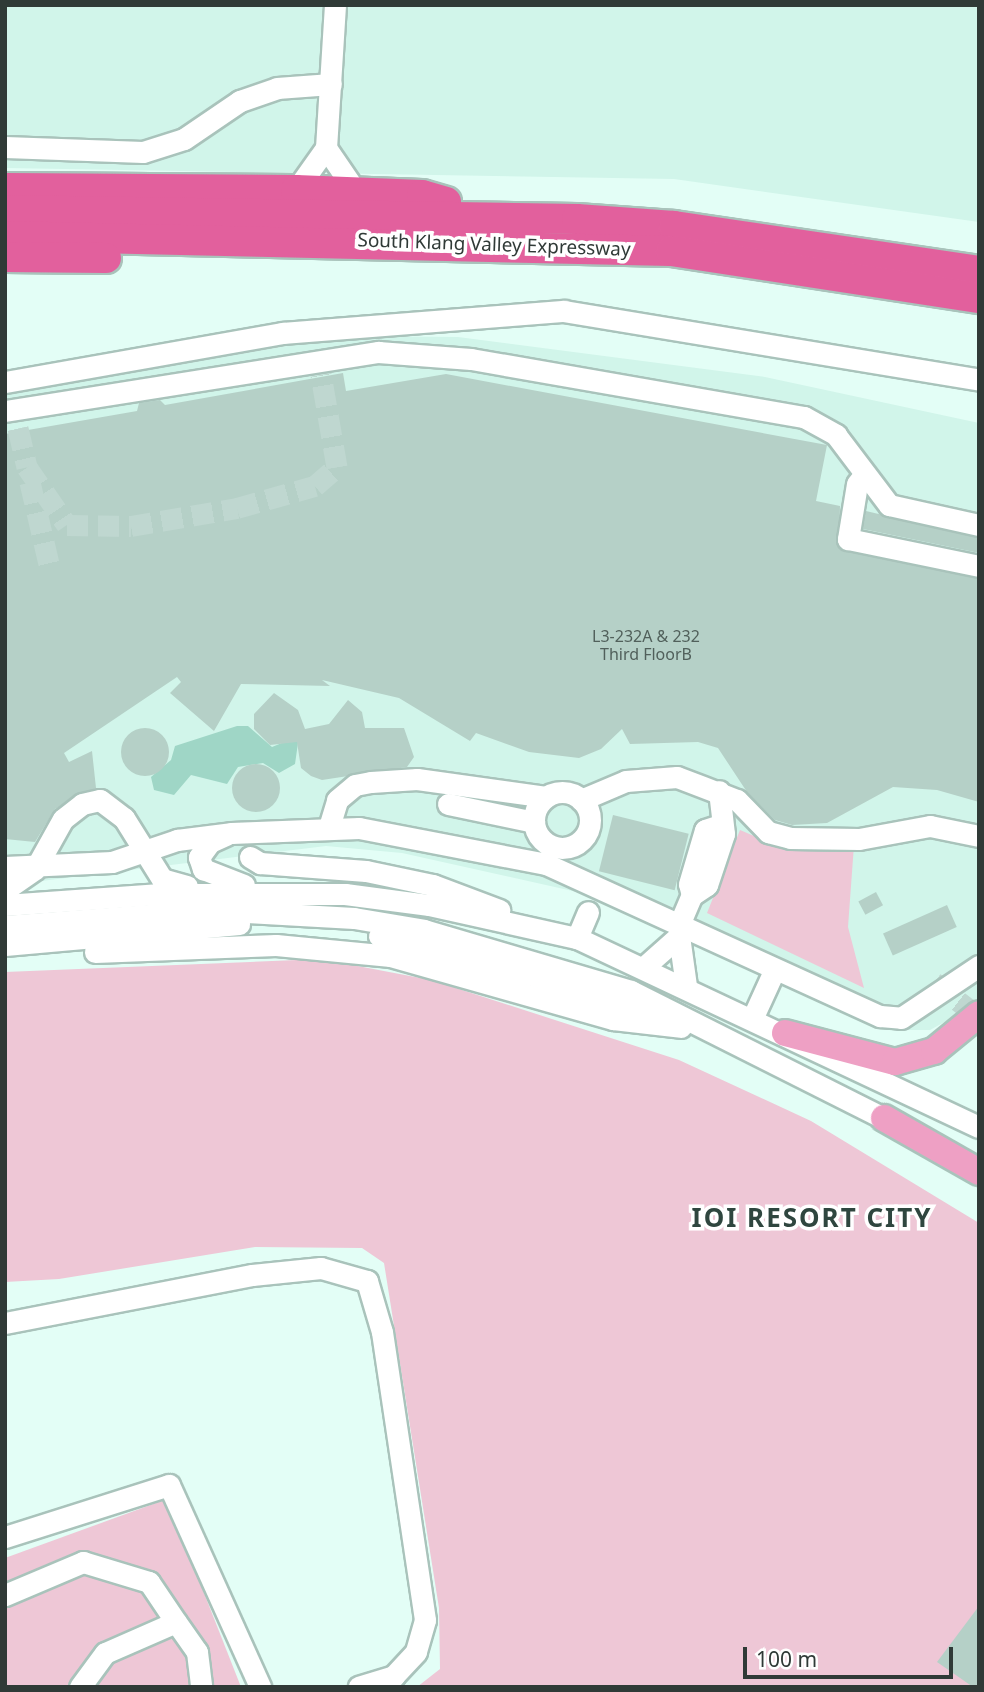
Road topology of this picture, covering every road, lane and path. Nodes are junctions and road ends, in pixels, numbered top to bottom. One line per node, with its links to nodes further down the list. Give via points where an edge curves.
1 (335, 5): 2 (street)
2 (331, 84): 3 (street, via 277,88 240,101 184,139 143,152 104,156); 4 (street)
3 (5, 147)
4 (326, 148): 6 (street); 8 (street)
5 (5, 188): 8 (highway)
6 (356, 192): 8 (highway); 9 (highway, via 422,195)
7 (5, 210): 8 (highway, South Klang Valley Expressway)
8 (306, 214): 9 (highway, South Klang Valley Expressway); 10 (highway, South Klang Valley Expressway); 11 (highway, South Klang Valley Expressway)
9 (497, 217): 13 (highway, South Klang Valley Expressway, via 674,226)
10 (5, 236)
11 (421, 242): 12 (highway, via 285,257); 14 (highway, South Klang Valley Expressway, via 671,251)
12 (5, 257)
13 (979, 271)
14 (979, 298)
15 (979, 380): 16 (street, via 564,311 307,330)
16 (5, 382)
17 (12, 416): 18 (street, via 319,366 377,352 458,357 804,417 836,435)
18 (864, 475): 19 (street, via 889,505); 20 (street, via 857,484 848,540)
19 (979, 524)
20 (979, 566)
21 (719, 790): 23 (street, via 655,776); 27 (street, via 768,832 790,838 859,839 930,826); 38 (street, via 720,825 705,830 689,884 692,895)
22 (449, 799): 24 (street)
23 (582, 800): 24 (street, via 564,792); 29 (street, via 590,815 587,833 575,845)
24 (538, 811): 25 (street, via 417,779 371,782 355,785 337,800); 29 (street)
25 (329, 827): 26 (street); 29 (street)
26 (231, 833): 28 (street); 33 (street, via 210,842 199,857 203,869)
27 (979, 836)
28 (143, 849): 32 (street, via 112,862); 32 (street, via 114,807 100,800 82,804 63,819); 33 (street, via 162,879 175,886)
29 (545, 854): 38 (street, via 577,879)
30 (250, 857): 40 (street, via 433,885)
31 (5, 867): 32 (street)
32 (35, 869): 34 (street)
33 (238, 884): 35 (street)
34 (5, 890)
35 (290, 891): 36 (street); 40 (street, via 429,905)
36 (5, 905)
37 (588, 912): 40 (street)
38 (679, 925): 45 (street)
39 (5, 926): 51 (street, via 211,910 354,918 566,967 671,1009)
40 (577, 938): 44 (street)
41 (5, 945): 49 (street, via 225,923 334,929 536,976)
42 (5, 957): 49 (street, via 262,945 390,956 613,1019)
43 (979, 966): 45 (street, via 901,1018 858,1009)
44 (644, 967): 46 (street); 46 (street, via 679,936)
45 (774, 971): 48 (street)
46 (685, 986): 48 (street)
47 (979, 1014): 50 (main road, via 933,1051 895,1062)
48 (753, 1017): 50 (street)
49 (681, 1027): 51 (street)
50 (785, 1033): 53 (street)
51 (764, 1059): 52 (street)
52 (884, 1118): 54 (street); 55 (main road)
53 (979, 1127)
54 (979, 1164)
55 (979, 1172)
56 (5, 1323): 63 (street, via 252,1275 321,1268 367,1281 382,1332 425,1620 415,1653 394,1676)
57 (5, 1537): 62 (street, via 169,1485)
58 (5, 1595): 59 (street, via 83,1562 149,1582)
59 (176, 1622): 60 (street, via 105,1653); 61 (street, via 197,1652)
60 (80, 1687)
61 (201, 1687)
62 (260, 1687)
63 (359, 1687)

